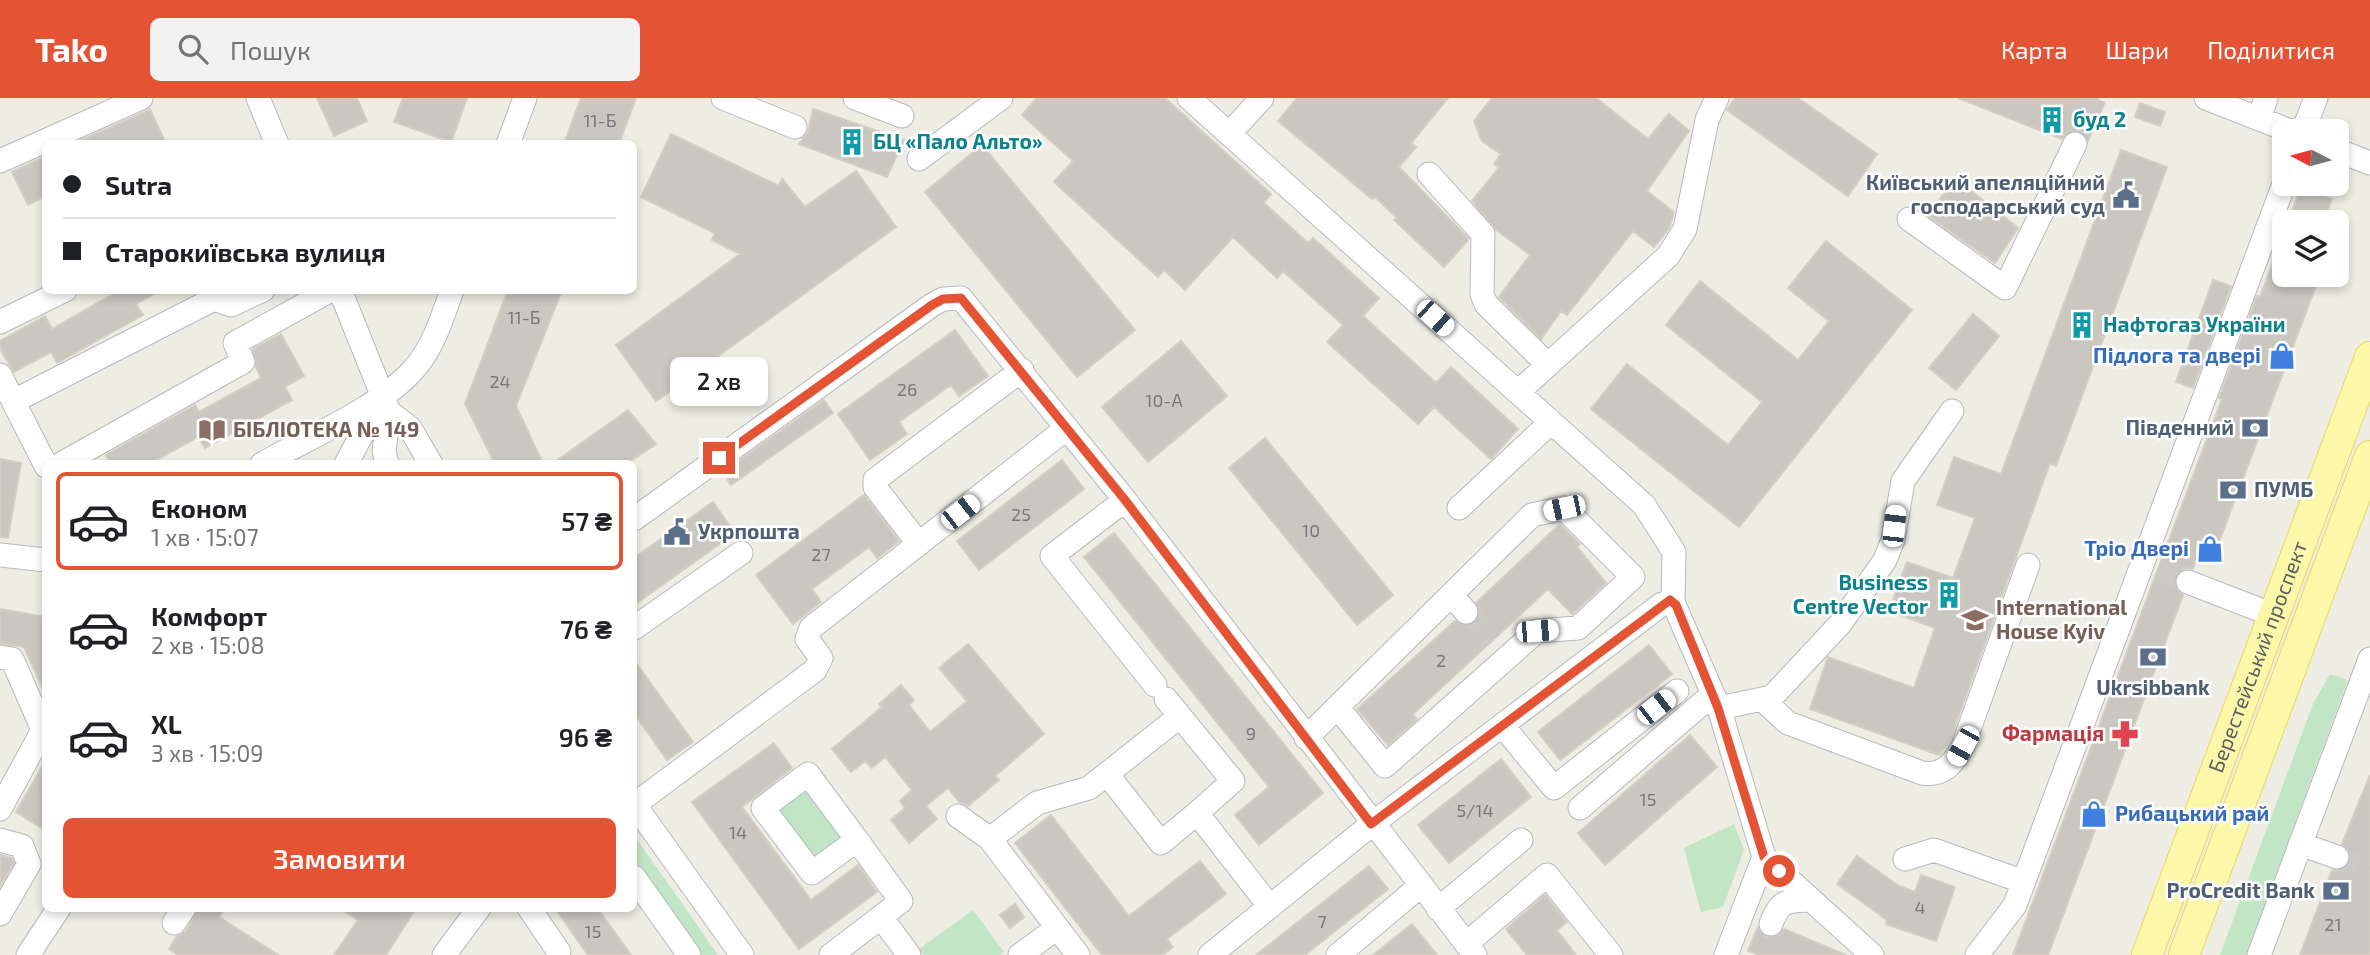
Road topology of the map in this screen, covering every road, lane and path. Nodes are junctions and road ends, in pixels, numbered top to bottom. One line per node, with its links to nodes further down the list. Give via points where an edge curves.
1 (141, 98): 12 (street)
2 (258, 98): 18 (street)
3 (525, 98): 19 (street)
4 (723, 98): 16 (street)
5 (855, 98): 14 (street)
6 (1189, 98): 17 (street)
7 (1262, 98): 17 (street)
8 (1717, 98): 35 (street, via 1708,115 1685,229 1678,242)
9 (2206, 98): 13 (street)
10 (2315, 98): 15 (street)
11 (991, 100): 22 (street)
12 (116, 103): 23 (street)
13 (2263, 108)
14 (902, 116)
15 (2307, 119)
16 (795, 127)
17 (1229, 134): 38 (street)
18 (275, 140)
19 (509, 140)
20 (2075, 144): 27 (street, via 2005,288)
21 (2349, 155): 24 (street)
22 (919, 159)
23 (0, 161)
24 (2370, 163)
25 (1429, 174): 35 (street, via 1483,234 1482,295 1486,304)
26 (2280, 196): 92 (street, via 2149,568)
27 (1909, 219)
28 (57, 294): 33 (street)
29 (254, 294): 39 (street, via 231,304 214,299)
30 (324, 294): 46 (street, via 235,343 243,362)
31 (342, 294): 40 (street)
32 (451, 294): 40 (street, via 439,327 415,369)
33 (0, 322)
34 (2370, 357): 61 (main road, Берестейський проспект)
35 (1548, 365): 38 (street)
36 (1022, 370): 43 (street); 53 (street, via 961,298 943,299); 54 (street, via 875,480 875,487)
37 (0, 374): 39 (street)
38 (1518, 392): 42 (street)
39 (14, 401): 45 (street)
40 (387, 402): 47 (street); 48 (street); 49 (street); 50 (street, via 410,428)
41 (1952, 411): 68 (street, via 1902,481 1893,540 1885,560 1840,624 1780,691)
42 (1551, 422): 52 (street); 60 (street, via 1644,505 1674,552)
43 (1067, 428): 51 (street); 54 (street)
44 (2370, 456): 121 (main road, Берестейський проспект)
45 (43, 460)
46 (68, 460)
47 (270, 460)
48 (349, 460)
49 (386, 460)
50 (429, 460)
51 (1125, 500): 66 (street, via 1052,556); 74 (street)
52 (1458, 508)
53 (637, 517)
54 (919, 544): 76 (street, via 811,628 807,639 821,658 815,670)
55 (741, 554): 62 (street)
56 (0, 555): 57 (street)
57 (42, 560)
58 (2028, 565): 68 (street, via 1963,746 1946,770 1935,775 1922,773 1788,723)
59 (2188, 582): 61 (street)
60 (1674, 602): 67 (street); 71 (street, via 1666,601)
61 (2273, 615): 120 (main road, Берестейський проспект)
62 (637, 626)
63 (0, 657): 72 (street, via 12,659)
64 (2370, 659): 70 (street)
65 (1677, 691): 71 (street, via 1554,788)
66 (1167, 700): 75 (street); 80 (street, via 1233,781)
67 (1716, 701): 68 (street); 78 (street); 88 (street)
68 (1764, 701)
69 (1337, 707): 69 (street, via 1459,603 1532,515 1564,508 1633,577 1578,628 1537,631 1498,651 1385,766); 74 (street)
70 (2360, 716): 87 (street)
71 (1502, 725): 82 (street)
72 (42, 728)
73 (42, 732): 79 (street)
74 (1306, 738): 82 (street)
75 (1107, 774): 80 (street, via 1161,843); 83 (street, via 1089,788 1037,803)
76 (637, 802)
77 (637, 808): 110 (street)
78 (1580, 808)
79 (0, 809)
80 (1197, 813): 95 (street)
81 (958, 816): 83 (street)
82 (1371, 824): 93 (street); 95 (street)
83 (990, 839): 103 (street)
84 (0, 840): 100 (street, via 22,846 29,864)
85 (857, 840): 101 (street, via 901,901)
86 (1521, 840): 96 (street)
87 (2300, 844): 89 (street); 122 (street)
88 (1764, 857): 94 (street); 117 (street)
89 (2337, 857)
90 (1905, 859): 92 (street, via 1934,850)
91 (637, 881): 109 (street)
92 (2024, 881): 119 (street, via 2015,905)
93 (1419, 887): 96 (street); 115 (street)
94 (1811, 900): 102 (street, via 1788,901 1777,908); 118 (street)
95 (1270, 907): 105 (street)
96 (1438, 909): 104 (street)
97 (56, 912): 107 (street)
98 (477, 912): 108 (street)
99 (532, 912): 106 (street)
100 (0, 914)
101 (881, 918): 111 (street); 112 (street)
102 (1771, 924)
103 (1057, 928): 113 (street); 114 (street)
104 (1470, 950): 116 (street, via 1547,875)
105 (1221, 952)
106 (558, 954)
107 (28, 955)
108 (444, 955)
109 (689, 955)
110 (742, 955)
111 (831, 955)
112 (909, 955)
113 (1020, 955)
114 (1078, 955)
115 (1338, 955)
116 (1611, 955)
117 (1726, 955)
118 (1872, 955)
119 (1977, 955)
120 (2147, 955)
121 (2185, 955)
122 (2259, 955)

